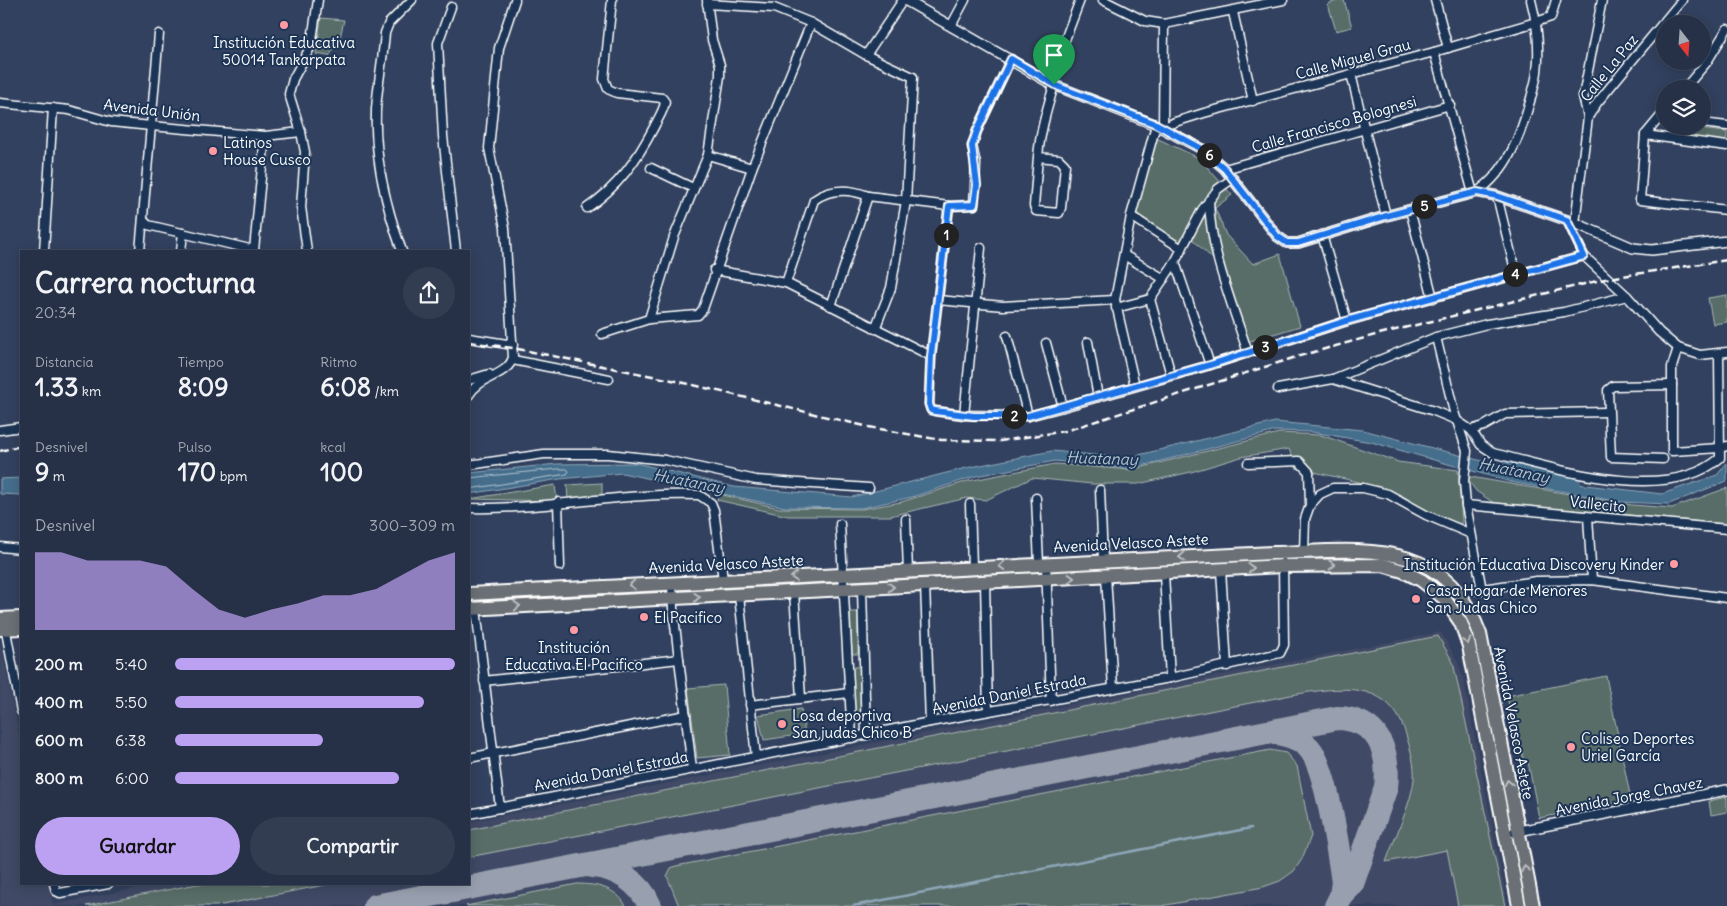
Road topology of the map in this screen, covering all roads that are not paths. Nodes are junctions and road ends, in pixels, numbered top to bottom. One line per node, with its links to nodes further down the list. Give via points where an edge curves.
1 (318, 0): 42 (street, via 311,46 293,79 289,94)
2 (412, 0): 78 (street, via 389,23 385,33 376,110 389,215)
3 (515, 0): 103 (street, via 499,48 489,148 505,228)
4 (612, 0): 59 (street, via 604,79 608,89 662,98 665,102 627,173)
5 (904, 0): 21 (street); 26 (street)
6 (965, 0): 21 (street)
7 (1080, 0): 30 (street)
8 (1103, 0): 20 (street, via 1145,21)
9 (1283, 0): 17 (street)
10 (1435, 0): 24 (street)
11 (1531, 0): 18 (street)
12 (1556, 0): 18 (street, Calle Miguel Grau, via 1551,16)
13 (1602, 0): 35 (street, via 1583,96)
14 (1682, 0): 35 (street, Calle La Paz)
15 (707, 2): 19 (street, via 774,8); 46 (street, via 712,40 720,65)
16 (452, 7): 79 (street, via 438,43 443,136)
17 (1233, 12): 20 (street); 31 (street)
18 (1536, 22): 24 (street, Calle Miguel Grau); 53 (street, via 1537,73 1522,129 1505,164 1487,186)
19 (812, 23): 26 (street); 49 (street)
20 (1164, 24): 39 (street)
21 (951, 26): 27 (street)
22 (1727, 29): 29 (street)
23 (159, 34): 38 (street)
24 (1448, 48): 25 (street, Calle Miguel Grau)
25 (1434, 52): 28 (street, Calle Miguel Grau); 33 (street)
26 (866, 55): 57 (street, via 911,75 914,80)
27 (1011, 59): 30 (street); 58 (street, via 972,146 977,185 974,205)
28 (1351, 74): 31 (street, Calle Miguel Grau); 41 (street)
29 (1692, 80)
30 (1052, 84): 39 (street); 47 (street)
31 (1253, 101): 39 (street, Calle Miguel Grau)
32 (0, 102): 34 (street, Avenida Unión)
33 (1450, 105): 41 (street, Calle Francisco Bolognesi); 53 (street)
34 (53, 108): 38 (street, Avenida Unión, via 111,122); 72 (street)
35 (1588, 117): 65 (street, Calle La Paz)
36 (1711, 124): 40 (street)
37 (1656, 125): 44 (street)
38 (151, 126): 43 (street, Avenida Unión); 64 (street)
39 (1160, 126): 50 (street, via 1202,149); 62 (street)
40 (1727, 126)
41 (1364, 129): 50 (street, Calle Francisco Bolognesi); 63 (street)
42 (301, 132): 43 (street, Avenida Unión); 77 (street, via 305,152 301,207)
43 (265, 136): 76 (street)
44 (1645, 136): 45 (street); 61 (street, via 1640,200)
45 (1727, 146)
46 (708, 155): 49 (street); 52 (street)
47 (1038, 158): 47 (street, via 1059,159 1065,165 1059,213 1034,209)
48 (651, 168): 52 (street)
49 (752, 168): 83 (street)
50 (1225, 169): 51 (street)
51 (1232, 179): 56 (street); 67 (street, via 1283,241 1293,244)
52 (693, 188): 94 (street)
53 (1475, 193): 55 (street); 60 (street)
54 (868, 196): 57 (street); 86 (street, via 845,190 814,200); 93 (street)
55 (1497, 196): 65 (street); 84 (street)
56 (1209, 200): 71 (street); 105 (street, via 1209,223)
57 (906, 201): 58 (street); 96 (street, via 891,288)
58 (949, 206): 90 (street)
59 (588, 208)
60 (1410, 210): 63 (street); 89 (street)
61 (1727, 210)
62 (1131, 216): 71 (street); 80 (street)
63 (1386, 216): 67 (street)
64 (143, 220): 66 (street, via 148,225); 73 (street)
65 (1571, 222): 68 (street, via 1641,250); 81 (street)
66 (184, 233): 69 (street); 74 (street)
67 (1322, 235): 95 (street)
68 (1727, 241)
69 (234, 247): 75 (street)
70 (981, 248): 91 (street)
71 (1182, 249): 82 (street)
72 (44, 250)
73 (140, 250)
74 (181, 250)
75 (250, 250)
76 (255, 250)
77 (307, 250)
78 (402, 250)
79 (456, 250)
80 (1124, 255): 85 (street); 92 (street)
81 (1584, 256): 84 (street); 87 (street)
82 (1175, 262): 85 (street); 110 (street)
83 (714, 270): 86 (street); 94 (street, via 703,309 698,315)
84 (1516, 274): 89 (street)
85 (1164, 279): 88 (street)
86 (786, 283): 93 (street)
87 (1627, 296): 99 (street); 104 (street)
88 (1150, 298): 92 (street); 112 (street)
89 (1433, 298): 95 (street)
90 (938, 300): 91 (street); 108 (street)
91 (976, 303): 92 (street, via 1003,306); 123 (street)
92 (1116, 304): 117 (street)
93 (831, 306): 96 (street)
94 (649, 319): 97 (street)
95 (1346, 321): 105 (street)
96 (875, 329): 108 (street)
97 (602, 334)
98 (1007, 336): 124 (street)
99 (1436, 337): 114 (street); 125 (street)
100 (470, 338): 103 (street)
101 (1088, 342): 120 (street)
102 (1046, 343): 121 (street)
103 (513, 345): 109 (street)
104 (1678, 348): 107 (street, via 1700,355); 116 (street, via 1672,367)
105 (1248, 352): 110 (street)
106 (1727, 352): 107 (street)
107 (1719, 354): 129 (street)
108 (931, 356): 123 (street, via 930,408)
109 (513, 360): 111 (street); 113 (street)
110 (1210, 365): 112 (street)
111 (508, 368): 115 (street); 119 (street, via 479,384)
112 (1171, 375): 117 (street)
113 (609, 379)
114 (1333, 379): 118 (street); 125 (street)
115 (470, 380)
116 (1672, 385): 122 (street, via 1611,387); 129 (street, via 1672,451)
117 (1135, 386): 120 (street)
118 (1278, 389)
119 (470, 394)
120 (1098, 397): 121 (street)
121 (1063, 407): 124 (street)
122 (1607, 412): 128 (street, via 1506,414); 130 (street, via 1611,457)
123 (964, 415): 124 (street)
124 (1028, 416)
125 (1456, 420): 128 (street); 139 (street, via 1466,451)
126 (20, 427): 127 (street)
127 (0, 430)
128 (1470, 430): 129 (street, via 1492,453 1574,474 1605,478 1650,480 1682,476 1718,460)
129 (1724, 447)
130 (1663, 459)
131 (1248, 462): 138 (street, via 1299,461 1309,472)
132 (470, 465): 133 (street, via 544,454 608,454 665,460 756,480)
133 (869, 488)
134 (1100, 490): 150 (street)
135 (1036, 498): 151 (street)
136 (558, 502): 140 (street, via 494,509); 152 (street); 160 (street, via 689,495 706,498 714,510)
137 (970, 504): 154 (street)
138 (1310, 505): 145 (street, via 1320,494 1333,488 1363,488 1388,494); 149 (street, via 1305,519)
139 (1466, 505): 141 (street, Vallecito); 145 (street)
140 (470, 508)
141 (1588, 517): 144 (street, Vallecito); 162 (street)
142 (906, 519): 156 (street)
143 (840, 524): 157 (street)
144 (1727, 529)
145 (1471, 534): 168 (street)
146 (0, 547): 147 (street)
147 (20, 549)
148 (1283, 552): 149 (highway, Avenida Velasco Astete); 150 (highway, Avenida Velasco Astete, one-way to 150); 153 (street)
149 (1304, 552): 170 (highway, Avenida Velasco Astete, via 1378,551 1401,556 1425,564 1444,577)
150 (1103, 560): 151 (highway, Avenida Velasco Astete)
151 (1043, 564): 154 (highway, Avenida Velasco Astete, one-way to 154); 161 (street)
152 (560, 566)
153 (1283, 566): 155 (highway, Avenida Velasco Astete, one-way to 153); 174 (highway, Avenida Velasco Astete, one-way to 174, via 1383,565 1421,580); 181 (street, Avenida Daniel Estrada, via 1284,645 1280,653)
154 (972, 567): 156 (highway, Avenida Velasco Astete)
155 (1221, 570): 158 (highway, Avenida Velasco Astete); 181 (street)
156 (908, 571): 157 (highway, Avenida Velasco Astete)
157 (843, 574): 160 (highway, Avenida Velasco Astete, one-way to 160); 167 (street)
158 (1164, 574): 159 (highway, Avenida Velasco Astete); 182 (street)
159 (1106, 576): 161 (highway, Avenida Velasco Astete, one-way to 159); 184 (street)
160 (723, 580): 163 (highway, Avenida Velasco Astete)
161 (1047, 580): 164 (highway, Avenida Velasco Astete); 187 (street)
162 (1592, 580): 168 (street, via 1536,582); 175 (street)
163 (672, 583): 171 (highway, Avenida Velasco Astete, one-way to 171); 173 (street)
164 (985, 583): 165 (highway, Avenida Velasco Astete); 190 (street)
165 (925, 585): 166 (highway, Avenida Velasco Astete, one-way to 165); 192 (street)
166 (862, 589): 167 (highway, Avenida Velasco Astete); 193 (street)
167 (843, 590): 169 (highway, Avenida Velasco Astete); 185 (street)
168 (1482, 590): 170 (street)
169 (794, 592): 172 (highway, Avenida Velasco Astete); 186 (street)
170 (1458, 593): 174 (street); 202 (highway, Avenida Velasco Astete, one-way to 170, via 1480,634 1475,619)
171 (470, 594)
172 (739, 594): 173 (highway, Avenida Velasco Astete, one-way to 172); 188 (street)
173 (673, 598): 176 (highway, Avenida Velasco Astete, one-way to 173); 180 (street)
174 (1444, 598): 202 (highway, Avenida Velasco Astete, one-way to 202, via 1461,623 1469,646)
175 (1727, 598)
176 (472, 609): 183 (street)
177 (20, 618): 178 (highway)
178 (2, 624): 179 (highway); 189 (street)
179 (20, 628)
180 (679, 659): 183 (street); 191 (street)
181 (1226, 666): 182 (street, Avenida Daniel Estrada)
182 (1170, 678): 184 (street, Avenida Daniel Estrada)
183 (484, 681): 195 (street)
184 (1113, 688): 187 (street, Avenida Daniel Estrada)
185 (849, 692): 186 (street); 194 (street)
186 (801, 698): 188 (street)
187 (1050, 701): 190 (street, Avenida Daniel Estrada)
188 (750, 705): 196 (street)
189 (20, 707)
190 (988, 712): 192 (street, Avenida Daniel Estrada)
191 (686, 715): 195 (street); 198 (street)
192 (930, 722): 193 (street, Avenida Daniel Estrada)
193 (866, 735): 194 (street, Avenida Daniel Estrada)
194 (852, 738): 196 (street, Avenida Daniel Estrada)
195 (493, 754): 197 (street); 200 (street)
196 (756, 757): 198 (street, Avenida Daniel Estrada)
197 (470, 758)
198 (692, 769): 200 (street, Avenida Daniel Estrada)
199 (1727, 790): 202 (street, Avenida Jorge Chavez)
200 (500, 808): 201 (street, Avenida Daniel Estrada)
201 (470, 814)
202 (1512, 832): 205 (highway, Avenida Velasco Astete); 206 (highway, Avenida Velasco Astete, one-way to 202)
203 (103, 885): 204 (street, via 60,893)
204 (55, 887)
205 (1519, 906)
206 (1533, 906)

